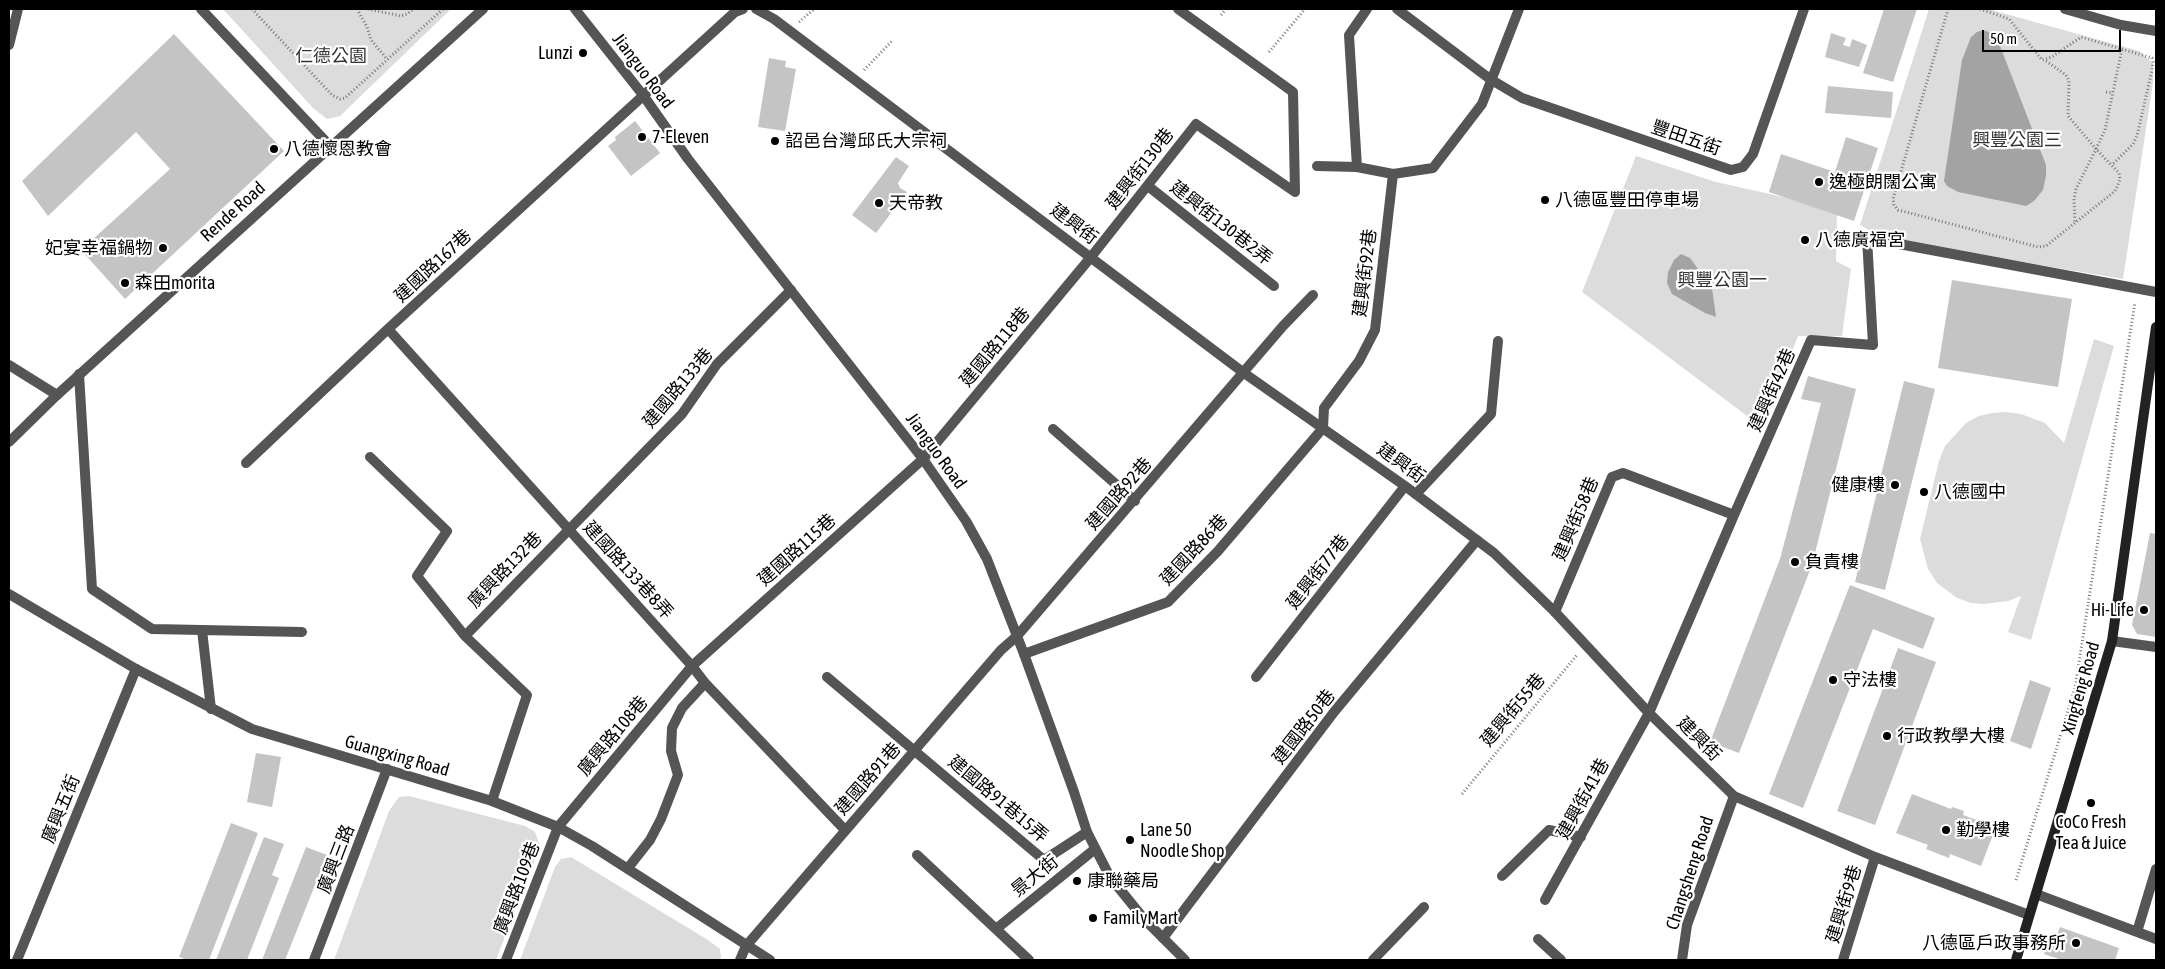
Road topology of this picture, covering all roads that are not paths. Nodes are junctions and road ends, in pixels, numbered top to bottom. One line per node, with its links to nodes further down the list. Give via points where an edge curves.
1 (18, 9): 14 (street)
2 (201, 9): 17 (street)
3 (483, 9): 17 (street, Rende Road)
4 (575, 9): 16 (street, Jianguo Road)
5 (743, 9): 16 (street, via 735,12)
6 (756, 9): 22 (street, 建興街, via 789,30)
7 (1178, 9): 21 (street, 建興街130巷, via 1293,92 1296,192 1196,124)
8 (1367, 9): 19 (street, via 1349,35)
9 (1397, 9): 15 (street, 豐田五街)
10 (1519, 9): 15 (street)
11 (1804, 9): 15 (street, 豐田五街, via 1753,154 1743,167 1731,170 1522,98)
12 (2065, 9): 13 (street)
13 (2156, 32)
14 (9, 44)
15 (1490, 79): 20 (street, via 1482,104 1433,168)
16 (644, 95): 24 (street, Jianguo Road, via 688,159); 28 (street, 建國路167巷)
17 (330, 146): 32 (street, Rende Road)
18 (1317, 166): 19 (street)
19 (1357, 166): 20 (street)
20 (1393, 174): 34 (street, 建興街92巷, via 1375,330 1359,360 1324,408)
21 (1148, 186): 22 (street, 建興街130巷); 23 (street, 建興街130巷2弄)
22 (1091, 257): 31 (street, 建興街); 38 (street, 建國路118巷)
23 (1274, 286)
24 (791, 290): 38 (street, Jianguo Road); 44 (street, 建國路133巷, via 718,364 682,414)
25 (2156, 292): 43 (street, 建興街42巷, via 1867,238 1873,345 1812,340)
26 (1313, 295): 31 (street, 建國路92巷)
27 (2156, 327): 52 (main road, Xingfeng Road)
28 (388, 329): 39 (street, 建國路167巷); 44 (street, 建國路133巷8弄)
29 (1498, 341): 41 (street, via 1491,414)
30 (9, 365): 33 (street)
31 (1244, 373): 34 (street, 建興街); 42 (street, 建國路92巷)
32 (79, 374): 33 (street, Rende Road); 48 (street, via 92,589 152,629)
33 (57, 395): 36 (street, Rende Road)
34 (1323, 428): 40 (street, 建興街); 54 (street, 建國路86巷, via 1218,552 1168,602)
35 (1053, 429): 42 (street)
36 (9, 442)
37 (370, 457): 50 (street, via 447,531 417,576)
38 (923, 459): 51 (street, Jianguo Road, via 966,520 987,559); 55 (street, 建國路115巷)
39 (246, 463)
40 (1405, 486): 41 (street, 建興街); 58 (street, 建興街77巷)
41 (1416, 494): 45 (street, 建興街)
42 (1134, 501): 51 (street, 建國路92巷)
43 (1734, 515): 47 (street, 建興街58巷, via 1622,473 1612,477); 61 (street, 建興街42巷)
44 (568, 528): 50 (street, 廣興路132巷); 55 (street, 建國路133巷8弄)
45 (1477, 540): 47 (street, 建興街); 82 (street, 建國路50巷, via 1334,712)
46 (9, 594): 56 (street, Guangxing Road)
47 (1555, 612): 61 (street, 建興街)
48 (202, 630): 49 (street); 60 (street)
49 (302, 632)
50 (465, 636): 65 (street, via 527,695)
51 (1017, 636): 54 (street, Jianguo Road); 62 (street, 建國路91巷)
52 (2112, 641): 53 (street); 76 (main road, Xingfeng Road)
53 (2156, 647)
54 (1024, 654): 68 (street, Jianguo Road)
55 (692, 666): 59 (street, 建國路133巷8弄); 66 (street, 廣興路108巷)
56 (136, 669): 60 (street, Guangxing Road); 86 (street, 廣興五街)
57 (828, 677): 62 (street)
58 (1256, 677)
59 (705, 683): 67 (street, 建國路133巷8弄); 73 (street, via 682,708 672,728 671,750 678,775 650,840)
60 (211, 709): 63 (street, Guangxing Road, via 252,729)
61 (1650, 713): 64 (street, 建興街); 69 (street, 建興街41巷)
62 (914, 750): 67 (street, 建國路91巷); 68 (street, 建國路91巷15弄, via 1044,860)
63 (387, 769): 65 (street, Guangxing Road); 87 (street, 廣興三路)
64 (1734, 796): 72 (street, 建興街); 95 (street, Changsheng Road, via 1687,924)
65 (492, 801): 66 (street, Guangxing Road)
66 (558, 827): 73 (street, Guangxing Road); 88 (street, 廣興路109巷)
67 (845, 830): 85 (street, 建國路91巷)
68 (1087, 832): 70 (street, Jianguo Road)
69 (1581, 837): 75 (street, via 1549,830); 77 (street, 建興街41巷)
70 (1095, 849): 80 (street, 景大街); 82 (street, Jianguo Road, via 1110,878)
71 (917, 855): 80 (street)
72 (1875, 857): 79 (street, 建興街); 96 (street, 建興街9巷)
73 (628, 868): 85 (street, Guangxing Road)
74 (2156, 869): 81 (street)
75 (1502, 876)
76 (2036, 894): 79 (main road, Xingfeng Road); 81 (street)
77 (1545, 900)
78 (1424, 907): 93 (street)
79 (2030, 915): 97 (main road, Xingfeng Road)
80 (996, 930): 91 (street)
81 (2137, 932): 84 (street)
82 (1164, 938): 92 (street, Jianguo Road)
83 (1538, 939): 94 (street)
84 (2156, 939)
85 (746, 946): 89 (street, 建國路91巷); 90 (street, Guangxing Road)
86 (17, 960)
87 (314, 960)
88 (506, 960)
89 (740, 960)
90 (770, 960)
91 (1029, 960)
92 (1185, 960)
93 (1373, 960)
94 (1561, 960)
95 (1682, 960)
96 (1843, 960)
97 (2016, 960)

